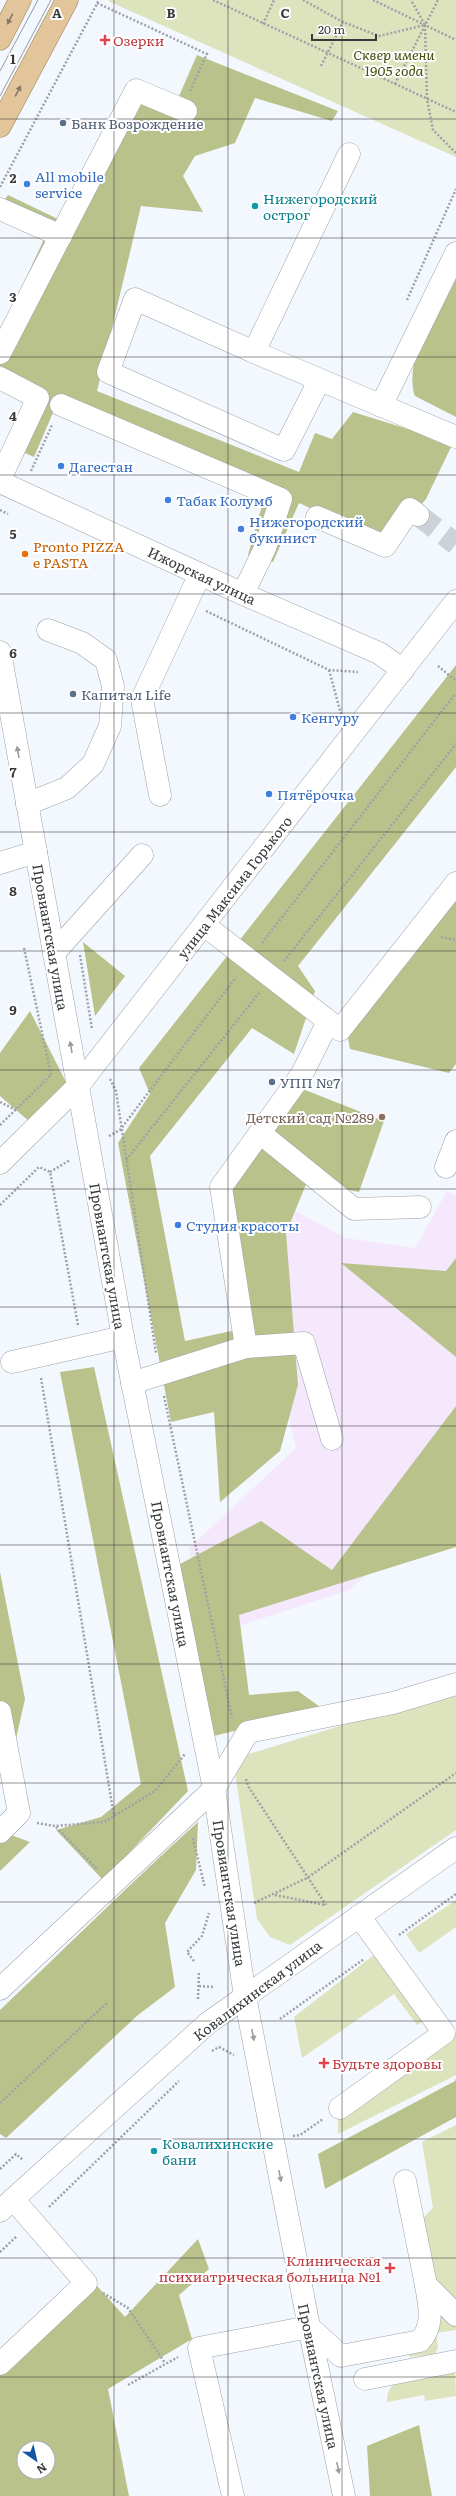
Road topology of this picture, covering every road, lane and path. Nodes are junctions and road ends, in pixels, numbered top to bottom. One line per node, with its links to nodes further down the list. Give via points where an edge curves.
1 (20, 0): 13 (main road, one-way to 13)
2 (67, 0): 21 (main road, one-way to 2)
3 (212, 0): 11 (path)
4 (274, 0): 11 (path)
5 (303, 0): 10 (path)
6 (374, 0): 12 (path)
7 (411, 0): 12 (path)
8 (438, 0): 12 (path)
9 (98, 2): 19 (path, via 207,54); 24 (path)
10 (343, 22): 12 (path, via 379,36); 15 (path)
11 (263, 24): 15 (path)
12 (425, 25): 14 (path); 17 (path); 18 (path)
13 (0, 39)
14 (456, 40)
15 (327, 54): 16 (path); 17 (path)
16 (321, 66)
17 (395, 84): 18 (path)
18 (427, 99): 20 (path); 22 (path, via 434,130)
19 (183, 110): 27 (street, via 136,90)
20 (456, 112)
21 (0, 126)
22 (456, 153)
23 (349, 154): 31 (street)
24 (0, 187)
25 (456, 189): 29 (path)
26 (0, 208): 27 (street)
27 (61, 236): 30 (street)
28 (456, 253): 35 (street)
29 (403, 308)
30 (0, 352)
31 (254, 352): 33 (street); 33 (street, via 135,299 108,372 284,450)
32 (0, 378): 38 (street, via 38,398)
33 (319, 381): 35 (street)
34 (61, 405): 37 (path); 45 (street, via 282,499 265,548)
35 (381, 406): 36 (street)
36 (456, 437)
37 (31, 471)
38 (0, 479)
39 (0, 482): 44 (street, Ижорская улица)
40 (0, 510): 41 (path)
41 (8, 514)
42 (418, 515): 43 (street, via 410,509 385,546)
43 (317, 517)
44 (200, 574): 45 (street, Ижорская улица); 47 (street)
45 (243, 594): 52 (street, Ижорская улица, via 379,653)
46 (456, 601): 52 (street, улица Максима Горького)
47 (187, 602): 51 (path); 58 (street, via 142,699)
48 (48, 630): 59 (street, via 82,643 106,660 113,686 110,726 93,764 67,788)
49 (1, 663): 59 (street, Провиантская улица, one-way to 49)
50 (438, 666): 54 (path)
51 (329, 670): 53 (path); 56 (path)
52 (403, 670): 64 (street, улица Максима Горького)
53 (358, 672)
54 (456, 681)
55 (456, 693): 68 (path)
56 (341, 717)
57 (456, 744): 69 (path)
58 (160, 795)
59 (27, 804): 60 (street, Провиантская улица)
60 (36, 852): 62 (street); 67 (street, Провиантская улица)
61 (142, 855): 65 (street)
62 (0, 863)
63 (456, 883): 70 (street, via 340,1030)
64 (204, 925): 68 (street); 72 (street, улица Максима Горького)
65 (76, 928): 67 (street); 71 (path)
66 (24, 948): 75 (path, via 51,1075)
67 (54, 953): 72 (street, Провиантская улица, one-way to 67)
68 (248, 960): 69 (street); 77 (path)
69 (271, 978): 70 (street); 80 (path)
70 (328, 1022): 78 (street, via 302,1074)
71 (93, 1035)
72 (78, 1086): 81 (street, улица Максима Горького); 86 (street, Провиантская улица)
73 (116, 1091): 77 (path)
74 (0, 1102): 75 (path)
75 (16, 1110): 76 (path)
76 (0, 1125)
77 (120, 1130): 80 (path)
78 (260, 1132): 84 (street, via 354,1209); 87 (street, via 221,1187)
79 (456, 1141): 82 (street)
80 (126, 1160): 90 (path)
81 (0, 1163)
82 (446, 1167)
83 (0, 1205): 85 (path, via 39,1167 50,1172)
84 (420, 1208)
85 (78, 1326)
86 (123, 1337): 88 (street); 91 (street, Провиантская улица)
87 (246, 1347): 90 (street); 92 (street, via 304,1343)
88 (37, 1355): 89 (street); 100 (path)
89 (12, 1362)
90 (160, 1376): 91 (street); 95 (path)
91 (132, 1383): 98 (street, Провиантская улица)
92 (332, 1439)
93 (456, 1684): 96 (street, via 393,1703 248,1732)
94 (0, 1712): 102 (street, via 19,1813)
95 (232, 1719)
96 (239, 1751): 98 (street); 105 (path, via 248,1786)
97 (456, 1772): 105 (path)
98 (214, 1789): 99 (street); 111 (street, Провиантская улица)
99 (187, 1814): 106 (path); 117 (street)
100 (114, 1816)
101 (55, 1826): 104 (path)
102 (0, 1832)
103 (456, 1848): 112 (street, Ковалихинская улица)
104 (101, 1874)
105 (307, 1878): 109 (path); 109 (path, via 326,1905)
106 (203, 1880): 107 (path); 108 (path)
107 (209, 1882)
108 (207, 1894)
109 (275, 1894): 111 (path)
110 (209, 1908): 113 (path, via 202,1936 187,1952)
111 (232, 1911): 118 (street, Провиантская улица)
112 (359, 1916): 118 (street, Ковалихинская улица); 121 (street)
113 (194, 1961)
114 (199, 1971): 115 (path)
115 (199, 1986): 116 (path); 119 (path)
116 (213, 1987)
117 (0, 1989)
118 (245, 1996): 127 (street, Провиантская улица, one-way to 127); 129 (street, Ковалихинская улица, via 208,2023)
119 (198, 1999)
120 (108, 2002): 125 (path)
121 (448, 2022): 126 (street, via 444,2033)
122 (209, 2052): 123 (path, via 219,2047)
123 (237, 2058)
124 (181, 2079): 130 (path)
125 (0, 2103)
126 (340, 2108): 127 (path, via 300,2135)
127 (274, 2141): 135 (street, Провиантская улица, one-way to 135)
128 (405, 2182): 133 (street)
129 (7, 2205): 130 (street)
130 (33, 2222): 131 (path); 132 (street)
131 (0, 2252)
132 (86, 2283): 137 (street); 139 (path, via 128,2308 165,2363)
133 (426, 2285): 134 (street); 135 (street, via 430,2313 428,2329 420,2341 341,2356)
134 (456, 2315)
135 (308, 2328): 140 (street, via 199,2348); 141 (street, Провиантская улица, one-way to 141)
136 (456, 2361): 138 (street)
137 (0, 2364)
138 (365, 2379)
139 (128, 2385)
140 (233, 2496)
141 (344, 2496)

